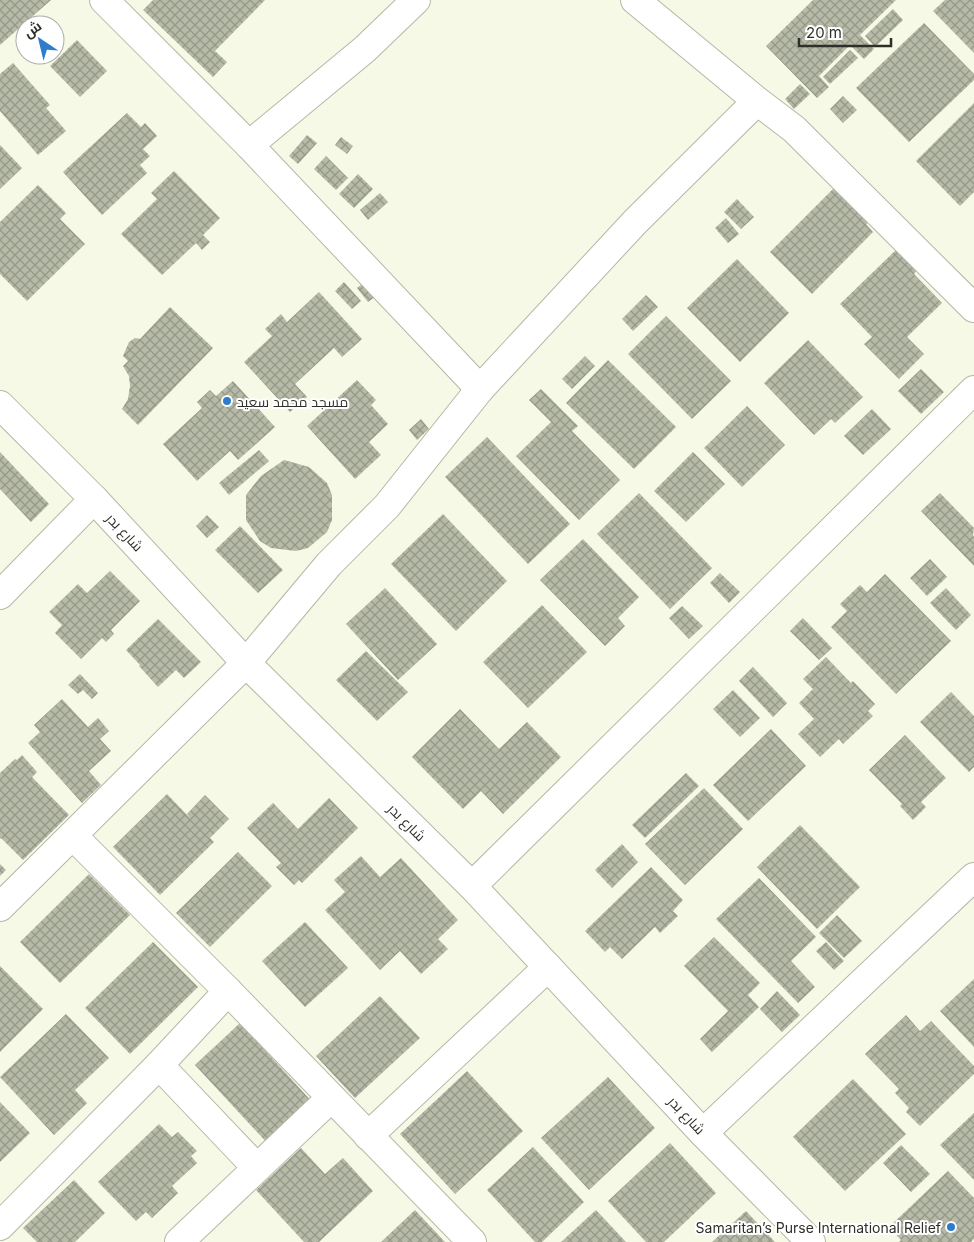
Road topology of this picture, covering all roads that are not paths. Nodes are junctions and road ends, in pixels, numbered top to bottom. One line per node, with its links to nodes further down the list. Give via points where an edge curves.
1 (104, 0): 5 (street)
2 (416, 0): 5 (street, via 365,49)
3 (635, 0): 4 (street)
4 (757, 101): 6 (street, via 794,129); 7 (street, via 635,222)
5 (249, 145): 7 (street)
6 (974, 308)
7 (480, 389): 12 (street, via 387,506 329,564)
8 (974, 390): 15 (street)
9 (0, 405): 10 (street, شارع بدر)
10 (94, 499): 11 (street); 12 (street, شارع بدر)
11 (0, 595)
12 (246, 663): 13 (street, via 104,801); 15 (street, شارع بدر)
13 (73, 836): 16 (street); 18 (street)
14 (974, 877): 21 (street)
15 (472, 886): 17 (street, شارع بدر)
16 (0, 907)
17 (548, 967): 21 (street, شارع بدر); 22 (street)
18 (228, 991): 19 (street); 20 (street)
19 (159, 1065): 23 (street); 24 (street)
20 (331, 1098): 22 (street); 23 (street)
21 (703, 1132): 27 (street, شارع بدر)
22 (368, 1136): 26 (street)
23 (257, 1168): 25 (street)
24 (0, 1226)
25 (179, 1242)
26 (472, 1242)
27 (811, 1242)

